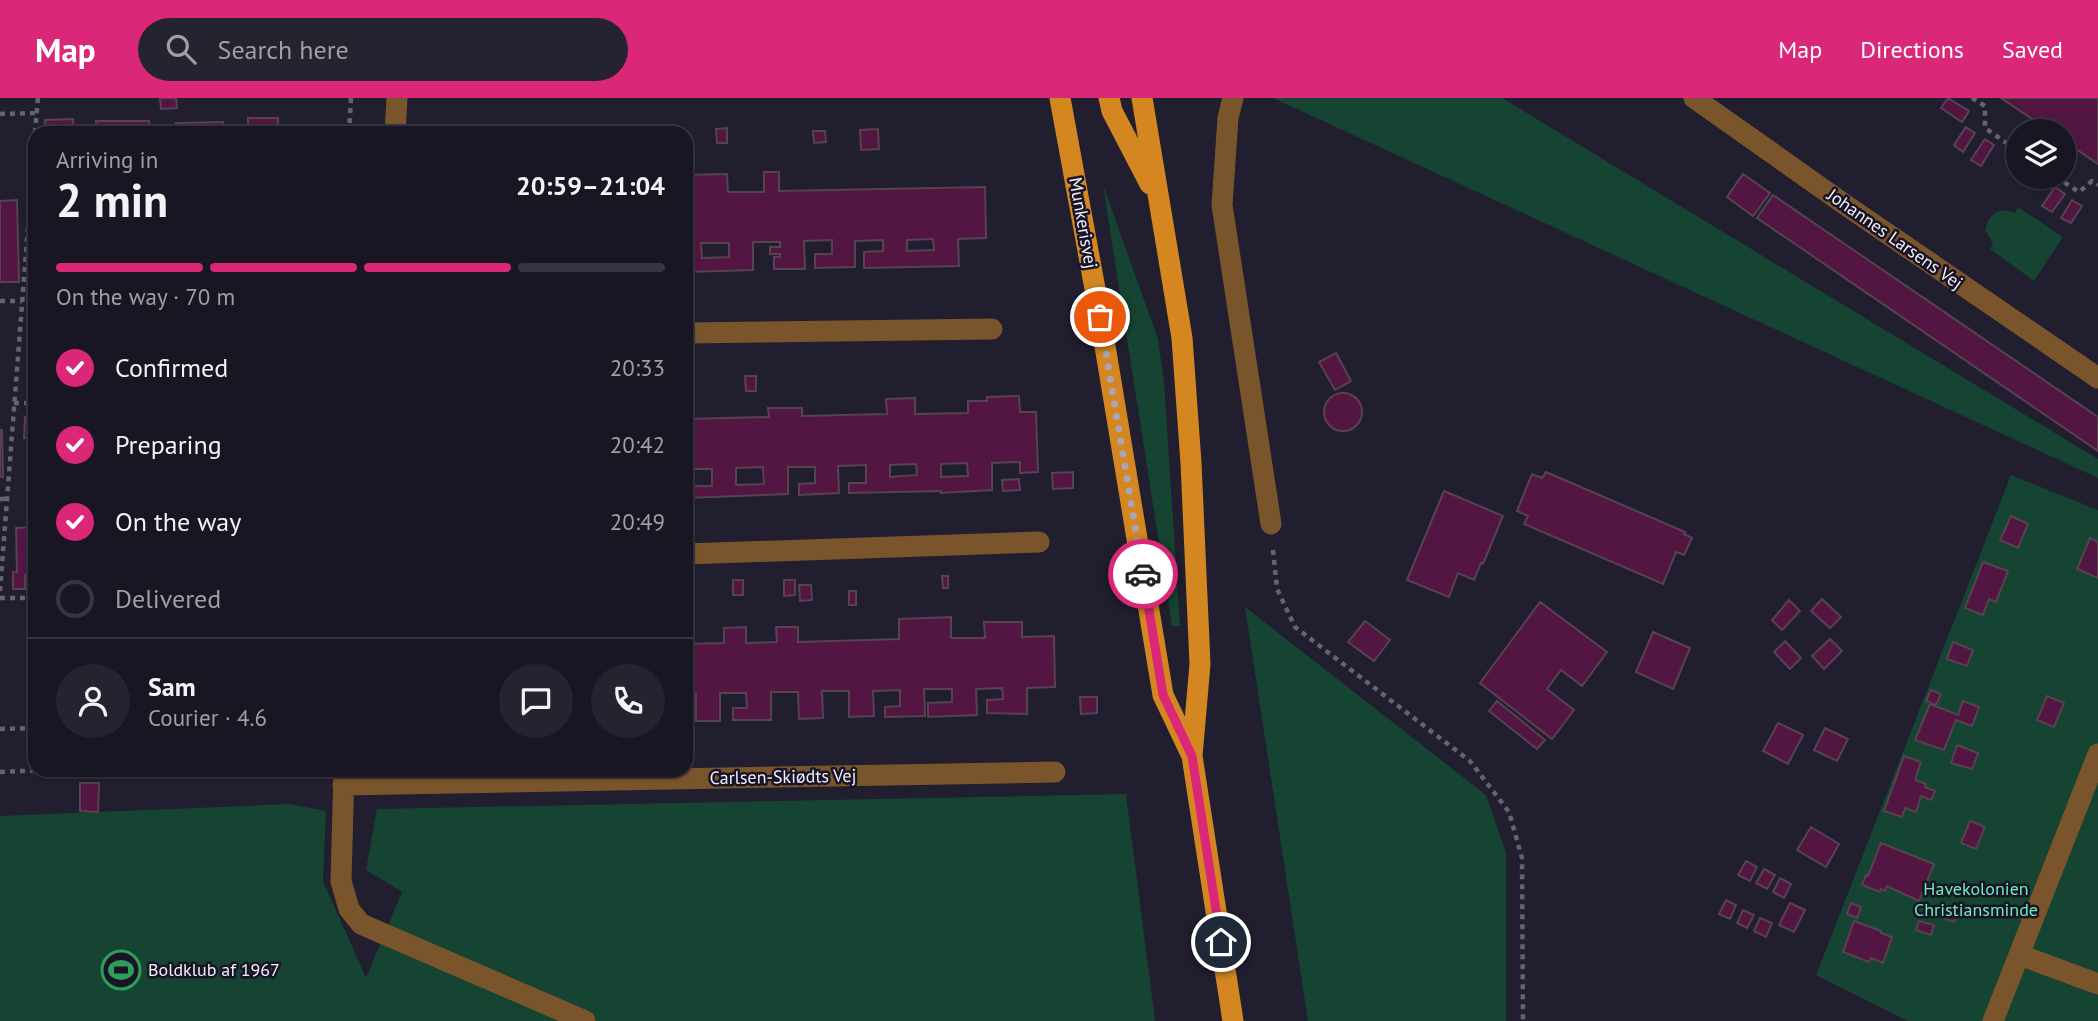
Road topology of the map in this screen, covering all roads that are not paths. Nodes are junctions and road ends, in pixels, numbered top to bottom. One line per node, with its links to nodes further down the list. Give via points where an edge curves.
1 (397, 98): 7 (street)
2 (1060, 98): 16 (main road, Munkerisvej, via 1163,695)
3 (1109, 98): 8 (main road, via 1111,111)
4 (1142, 98): 8 (main road, Munkerisvej)
5 (1233, 98): 12 (street, via 1227,118 1222,205)
6 (1694, 98): 11 (street, Johannes Larsens Vej)
7 (395, 126)
8 (1159, 201): 16 (main road, Munkerisvej, via 1182,338 1191,463 1200,664)
9 (992, 329): 10 (street)
10 (693, 333)
11 (2098, 378)
12 (1271, 524)
13 (1038, 542): 14 (street)
14 (693, 554)
15 (2098, 754): 21 (street)
16 (1192, 756): 24 (main road, Munkerisvej)
17 (1055, 772): 18 (street, Carlsen-Skiødts Vej)
18 (693, 775)
19 (462, 777): 20 (street, Carlsen-Skiødts Vej)
20 (343, 778): 23 (street, Carlsen-Skiødts Vej, via 341,881 349,909 361,924)
21 (2020, 955): 22 (street); 25 (street)
22 (2098, 984)
23 (585, 1021)
24 (1233, 1021)
25 (1993, 1021)

